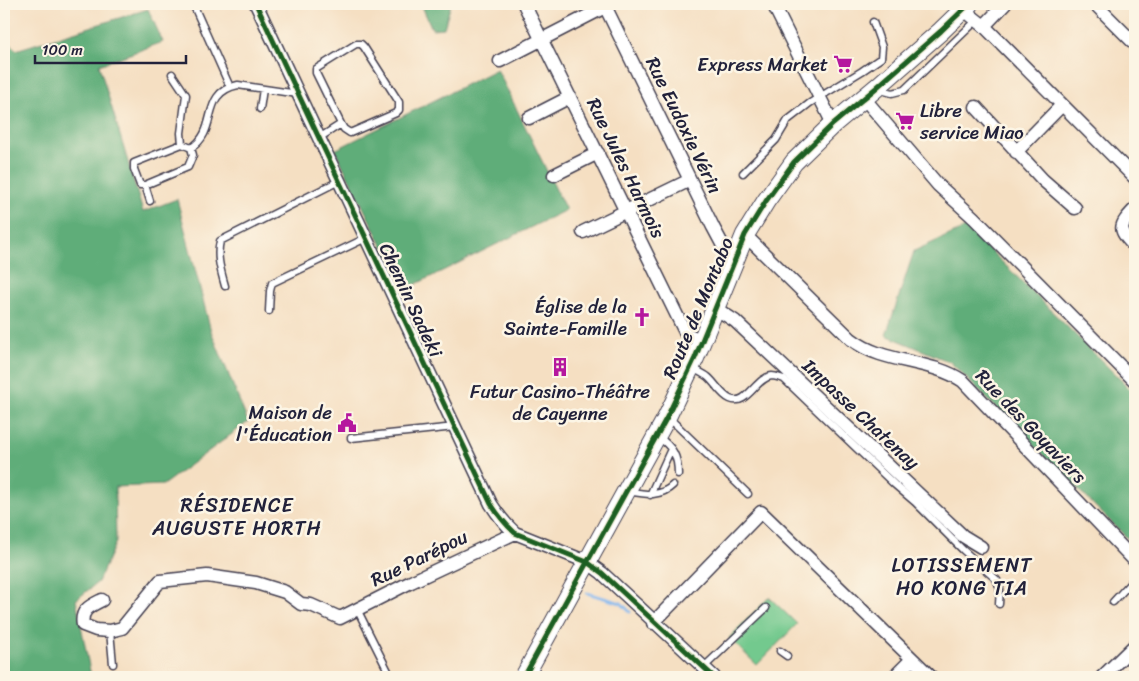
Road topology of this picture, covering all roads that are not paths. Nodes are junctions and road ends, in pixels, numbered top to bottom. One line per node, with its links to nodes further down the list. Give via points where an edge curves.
1 (193, 4): 14 (lane)
2 (256, 4): 17 (street, Chemin Sadeki)
3 (524, 4): 10 (street, Rue Jules Harmois)
4 (773, 4): 19 (street)
5 (1005, 4): 8 (street)
6 (1095, 4): 11 (street)
7 (605, 5): 10 (street); 34 (street, Rue Eudoxie Vérin)
8 (974, 15): 16 (main road, Route de Montabo); 20 (street)
9 (873, 22): 19 (lane, via 882,47 881,58)
10 (541, 40): 12 (street); 18 (street, Rue Jules Harmois)
11 (1135, 44)
12 (500, 61)
13 (172, 74): 27 (lane, via 186,95)
14 (230, 87): 15 (lane); 28 (lane, via 214,102 204,136)
15 (263, 89): 17 (lane); 22 (lane)
16 (870, 93): 25 (main road, Route de Montabo); 51 (street, via 938,185)
17 (298, 94): 26 (street, Chemin Sadeki)
18 (570, 97): 23 (street); 30 (street, Rue Jules Harmois)
19 (819, 97): 25 (street); 31 (lane, via 788,120 776,140)
20 (1062, 104): 29 (street); 33 (street)
21 (976, 107): 29 (street)
22 (260, 109)
23 (529, 118)
24 (340, 124): 24 (lane, via 316,68 361,44 399,102 399,110 350,133); 26 (lane)
25 (833, 124): 42 (main road, Route de Montabo, via 794,162)
26 (319, 138): 35 (street, Chemin Sadeki)
27 (182, 144): 28 (lane); 36 (lane, via 134,163 138,183)
28 (191, 148): 36 (lane, via 193,155 188,167)
29 (1016, 152): 38 (street)
30 (598, 153): 32 (street); 40 (street, Rue Jules Harmois)
31 (743, 173)
32 (554, 175)
33 (1135, 178)
34 (690, 180): 40 (street); 45 (street, Rue Eudoxie Vérin, via 729,257)
35 (339, 182): 43 (street, Chemin Sadeki); 46 (lane, via 220,241 218,259)
36 (145, 185): 37 (lane)
37 (150, 201)
38 (1074, 208)
39 (1135, 209): 44 (street, via 1122,222 1121,228)
40 (626, 211): 41 (street); 49 (street, Rue Jules Harmois, via 686,334)
41 (583, 232)
42 (745, 235): 45 (main road, Route de Montabo); 64 (street, Rue des Goyaviers, via 861,347 900,361 946,371 963,381)
43 (366, 238): 48 (lane, via 272,283); 53 (street, Chemin Sadeki)
44 (1135, 246)
45 (735, 260): 47 (main road, Route de Montabo)
46 (225, 286)
47 (715, 308): 49 (main road, Route de Montabo); 63 (street, Impasse Chatenay, via 735,321 963,536)
48 (269, 311)
49 (702, 340): 50 (main road, Route de Montabo)
50 (691, 367): 52 (main road, Route de Montabo); 69 (lane, via 708,377 731,400 746,396 766,378 784,379 997,580)
51 (1135, 381)
52 (667, 417): 54 (main road, Route de Montabo); 60 (lane)
53 (455, 427): 55 (lane); 62 (street, Chemin Sadeki, via 491,504)
54 (657, 436): 56 (lane); 59 (main road, Route de Montabo)
55 (351, 438)
56 (671, 449): 57 (lane, via 678,460); 61 (lane)
57 (678, 474)
58 (673, 485): 61 (lane, via 667,492)
59 (626, 491): 61 (lane); 65 (main road, Route de Montabo)
60 (748, 494)
61 (650, 495)
62 (515, 533): 65 (street, Chemin Sadeki); 71 (street, Rue Parépou)
63 (981, 547)
64 (1135, 560)
65 (587, 562): 72 (street, Chemin Sadeki); 81 (main road, Route de Montabo)
66 (1135, 578): 68 (lane)
67 (102, 600): 73 (street, via 84,611 83,625)
68 (1113, 602)
69 (999, 604)
70 (766, 608): 79 (lane)
71 (357, 609): 73 (street, Rue Parépou, via 340,618 301,604 285,592 207,576 160,581 122,628); 80 (lane)
72 (653, 623): 77 (street, via 762,512); 79 (street, Chemin Sadeki)
73 (110, 631): 78 (lane)
74 (1135, 645): 85 (street)
75 (780, 650): 76 (lane)
76 (787, 656)
77 (912, 659): 83 (street); 84 (street)
78 (113, 664)
79 (703, 668): 82 (street, Chemin Sadeki)
80 (391, 677)
81 (524, 677)
82 (714, 677)
83 (894, 677)
84 (931, 677)
85 (1102, 677)

